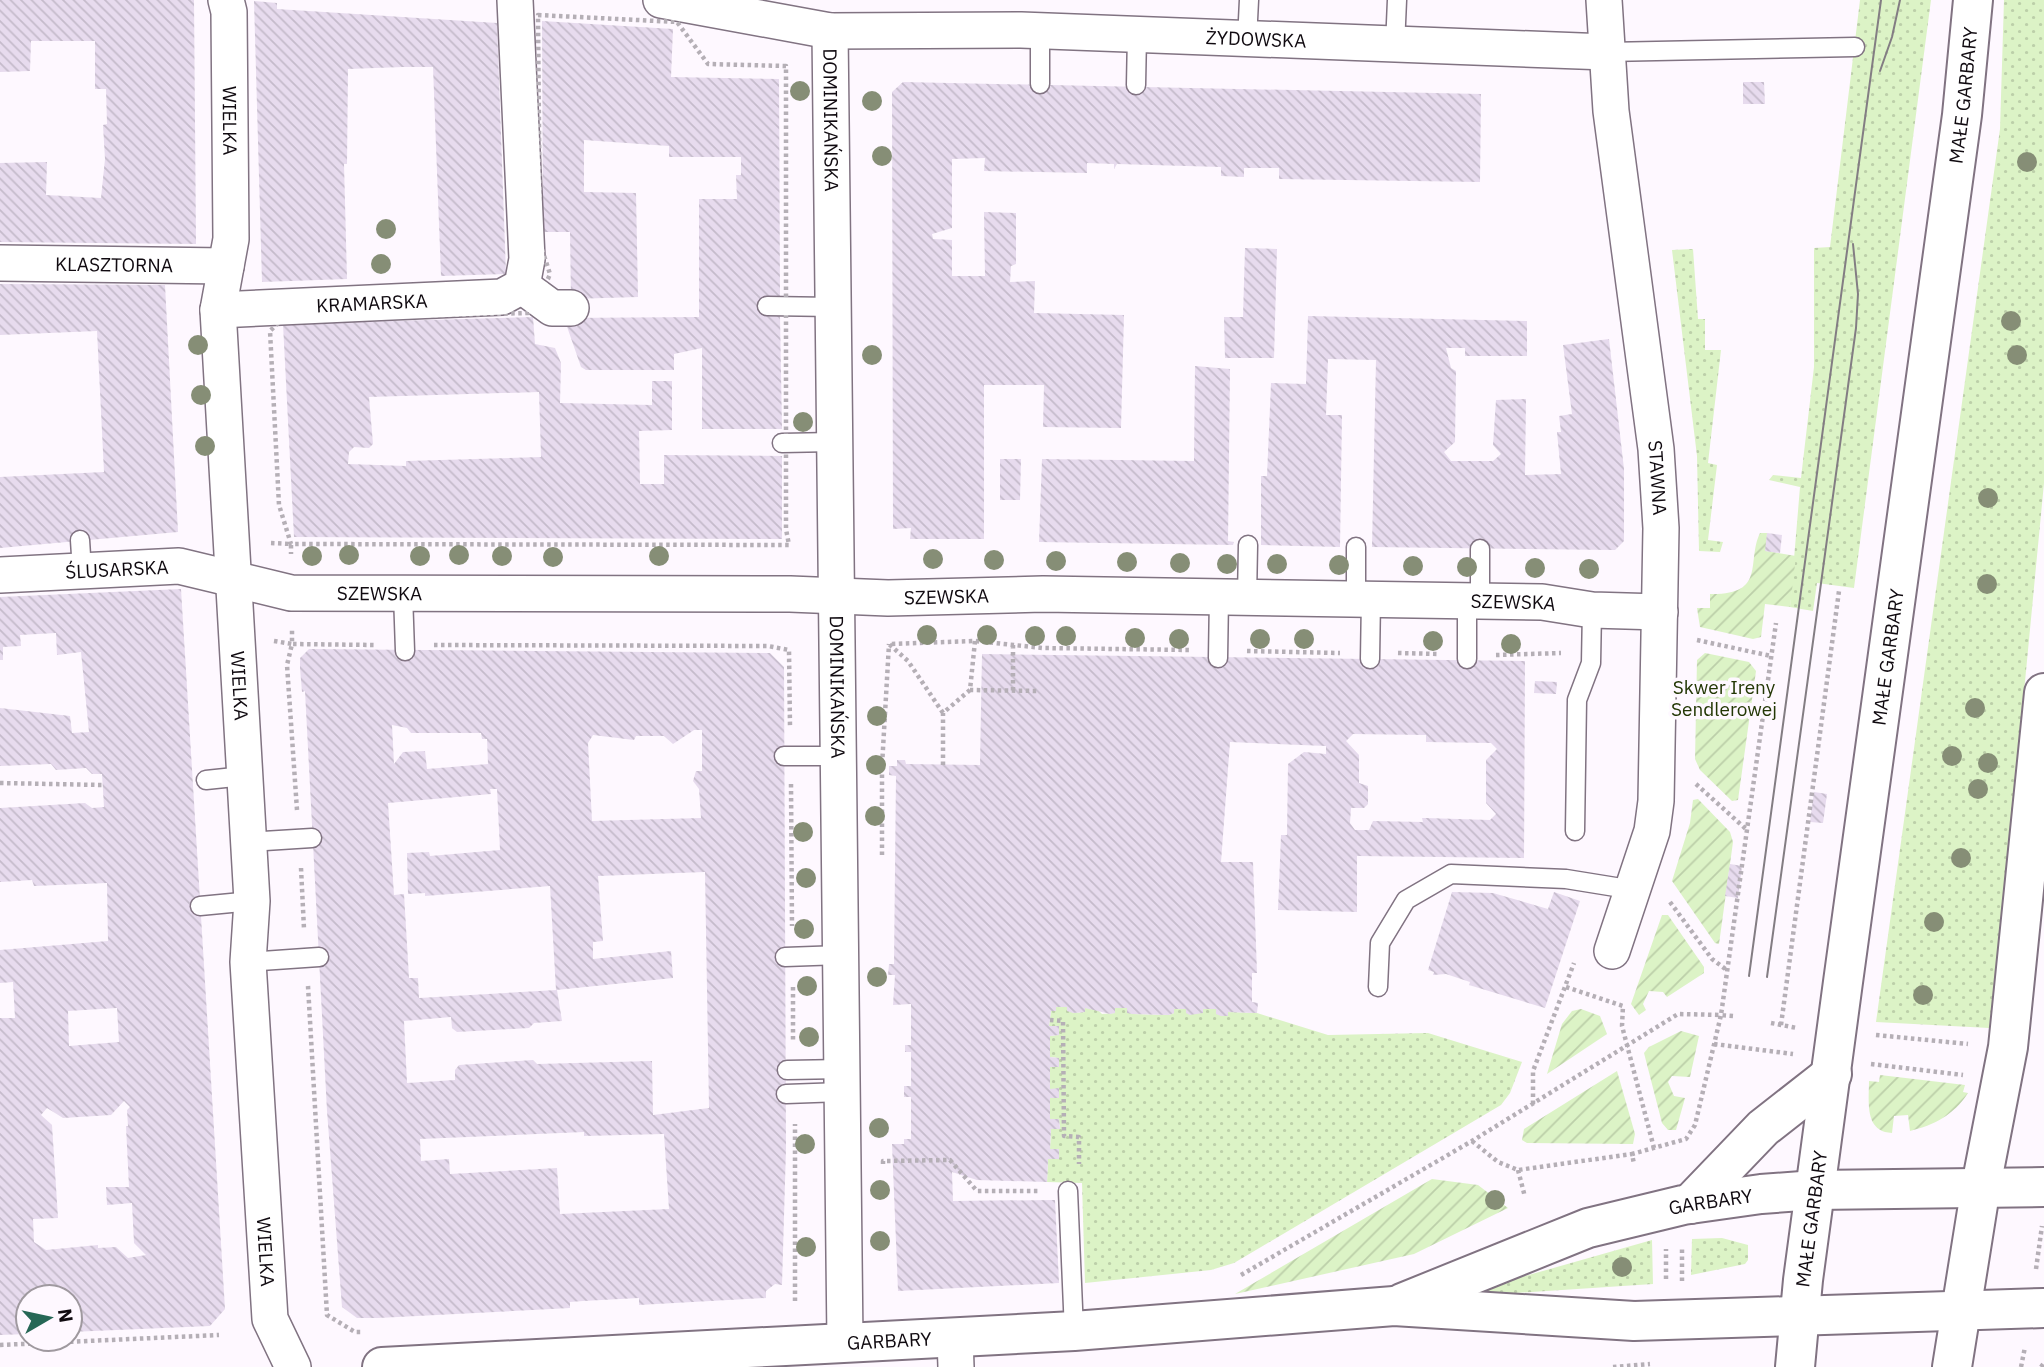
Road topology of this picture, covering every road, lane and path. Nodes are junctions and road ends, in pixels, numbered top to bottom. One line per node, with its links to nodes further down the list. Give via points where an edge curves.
1 (226, 0): 18 (street, WIELKA, via 231,221)
2 (515, 0): 19 (street, via 527,259)
3 (661, 0): 9 (street, ŻYDOWSKA)
4 (1249, 0): 11 (lane)
5 (1396, 0): 12 (lane)
6 (1604, 0): 14 (street, STAWNA)
7 (1973, 0): 92 (street, MAŁE GARBARY, via 1962,115)
8 (1028, 21): 9 (street, ŻYDOWSKA); 10 (street, ŻYDOWSKA); 15 (lane)
9 (830, 31): 21 (street, DOMINIKAŃSKA)
10 (1137, 35): 11 (street, ŻYDOWSKA); 16 (lane)
11 (1247, 40): 12 (street, ŻYDOWSKA)
12 (1395, 46): 14 (street, ŻYDOWSKA)
13 (1855, 47): 14 (lane, ŻYDOWSKA)
14 (1607, 52): 38 (street, STAWNA, via 1612,124 1656,449)
15 (1040, 84)
16 (1136, 85)
17 (0, 263): 18 (street, KLASZTORNA)
18 (226, 266): 22 (street, WIELKA)
19 (522, 286): 22 (street, KRAMARSKA, via 502,297); 23 (street)
20 (767, 306): 21 (lane)
21 (833, 307): 24 (street, DOMINIKAŃSKA)
22 (218, 310): 30 (street, WIELKA)
23 (559, 311)
24 (833, 442): 25 (lane); 33 (street, DOMINIKAŃSKA)
25 (782, 443)
26 (1248, 545): 34 (lane)
27 (1356, 547): 35 (lane)
28 (1480, 549): 36 (lane)
29 (0, 575): 30 (street, ŚLUSARSKA, via 81,555 179,566)
30 (233, 580): 32 (street, SZEWSKA, via 291,593); 58 (street, WIELKA)
31 (1839, 591): 83 (path)
32 (403, 594): 33 (street, SZEWSKA); 44 (lane)
33 (837, 597): 34 (street, SZEWSKA); 56 (street, DOMINIKAŃSKA)
34 (1233, 597): 35 (street, SZEWSKA); 47 (lane)
35 (1363, 599): 36 (street, SZEWSKA); 48 (lane)
36 (1474, 600): 37 (street, SZEWSKA, via 1542,602); 49 (lane)
37 (1592, 610): 38 (street, SZEWSKA); 63 (lane, via 1591,663 1577,700)
38 (1660, 612): 68 (street, STAWNA, via 1656,802)
39 (1776, 623): 46 (path)
40 (1692, 639): 46 (path)
41 (975, 641): 50 (path)
42 (889, 645): 67 (path)
43 (1013, 645): 51 (path)
44 (405, 648): 55 (path, via 768,646 789,650); 65 (path, via 292,644 287,665)
45 (903, 655): 54 (path)
46 (1771, 656): 64 (path)
47 (1218, 658)
48 (1370, 659)
49 (1467, 659)
50 (970, 690): 51 (path); 54 (path)
51 (1013, 691): 52 (path)
52 (1038, 691)
53 (2044, 693): 104 (street, via 2008,1047)
54 (943, 713): 57 (path)
55 (787, 756): 56 (lane); 73 (path)
56 (840, 756): 72 (street, DOMINIKAŃSKA)
57 (943, 765)
58 (244, 776): 60 (lane); 66 (street, WIELKA)
59 (1688, 778): 64 (path)
60 (206, 780)
61 (0, 783): 62 (path)
62 (102, 785)
63 (1575, 831)
64 (1747, 831): 76 (path)
65 (305, 838): 66 (lane); 74 (path)
66 (248, 842): 69 (street, WIELKA)
67 (882, 860)
68 (1648, 892): 71 (street, STAWNA); 76 (path, via 1676,909 1712,959); 77 (lane, via 1566,879 1451,874 1406,901 1380,943)
69 (252, 901): 70 (lane); 75 (street, WIELKA)
70 (200, 906)
71 (1612, 951)
72 (841, 955): 73 (lane); 94 (street, DOMINIKAŃSKA)
73 (789, 957): 91 (path)
74 (312, 958): 75 (lane); 119 (path)
75 (248, 962): 126 (street, WIELKA, via 270,1319)
76 (1728, 971): 79 (path)
77 (1378, 987)
78 (1566, 987): 88 (path, via 1622,1006)
79 (1721, 1015): 80 (path); 86 (path); 88 (path, via 1678,1014)
80 (1733, 1016)
81 (1050, 1020): 107 (path, via 1063,1021 1064,1136 1079,1137 1079,1191)
82 (1771, 1023): 83 (path)
83 (1781, 1025): 84 (path)
84 (1797, 1027)
85 (1875, 1035): 87 (path)
86 (1714, 1044): 89 (path); 98 (path, via 1695,1125 1686,1139)
87 (1974, 1044)
88 (1627, 1046): 96 (path); 98 (path)
89 (1793, 1054)
90 (1870, 1064): 93 (path)
91 (790, 1070): 94 (lane)
92 (1832, 1074): 106 (street, MAŁE GARBARY); 109 (street, via 1763,1128)
93 (1967, 1076)
94 (842, 1081): 95 (lane); 123 (street, DOMINIKAŃSKA)
95 (790, 1094): 116 (path)
96 (1472, 1141): 102 (path, via 1498,1162); 113 (path)
97 (883, 1147): 100 (path)
98 (1654, 1148): 99 (path)
99 (1632, 1154): 101 (path); 102 (path)
100 (883, 1161): 103 (path); 107 (path, via 950,1160 977,1191)
101 (1634, 1164)
102 (1518, 1170): 108 (path)
103 (883, 1175)
104 (1981, 1186): 105 (street, GARBARY); 106 (street, GARBARY); 118 (street)
105 (2044, 1187)
106 (1815, 1190): 109 (street, GARBARY); 120 (street, MAŁE GARBARY)
107 (1068, 1191): 121 (lane)
108 (1525, 1197)
109 (1686, 1219): 112 (path); 117 (street, GARBARY, via 1588,1228)
110 (1667, 1236): 114 (path)
111 (2039, 1240): 115 (path)
112 (1682, 1282)
113 (1229, 1283)
114 (1666, 1284)
115 (2040, 1290): 118 (street, GARBARY)
116 (794, 1301)
117 (1394, 1306): 120 (street, GARBARY, via 1634,1321); 121 (street, GARBARY)
118 (1960, 1309): 120 (street, GARBARY); 129 (street)
119 (327, 1315)
120 (1799, 1315): 128 (street, MAŁE GARBARY)
121 (1074, 1331): 125 (street, GARBARY)
122 (219, 1335): 124 (path)
123 (845, 1342): 125 (street, GARBARY); 127 (street, GARBARY)
124 (0, 1345)
125 (956, 1352)
126 (293, 1367)
127 (382, 1367)
128 (1795, 1367)
129 (1952, 1367)

